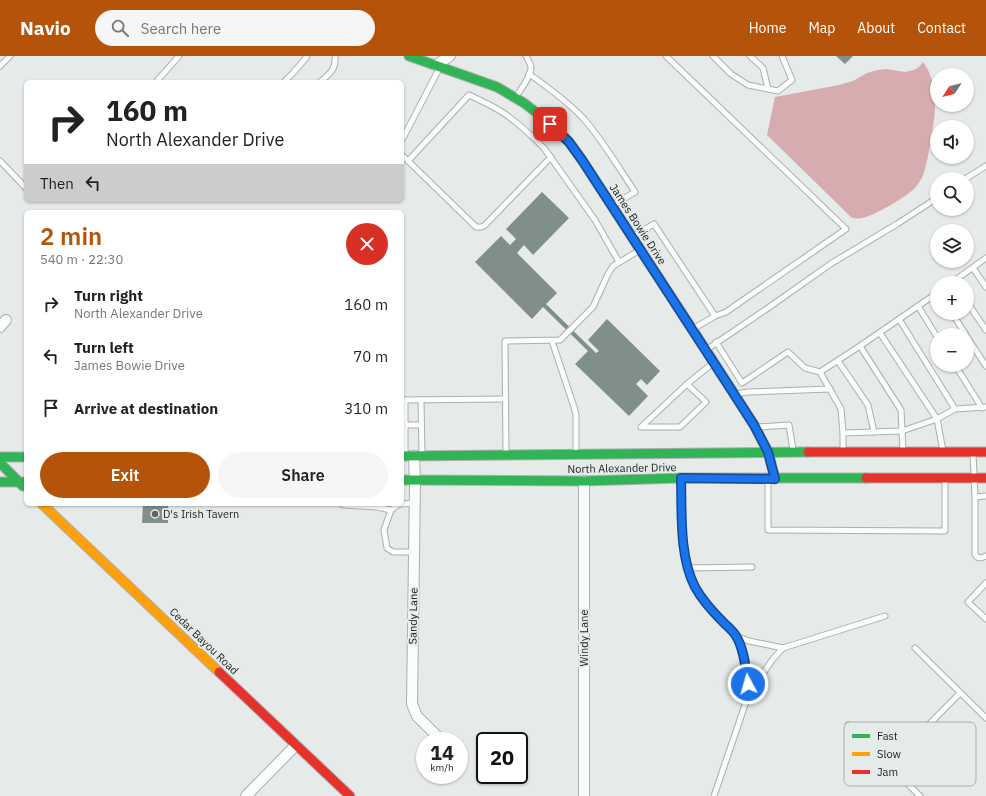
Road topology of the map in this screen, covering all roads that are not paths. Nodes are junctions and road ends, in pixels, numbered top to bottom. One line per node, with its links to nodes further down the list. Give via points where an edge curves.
1 (10, 56): 12 (lane)
2 (179, 56): 15 (lane)
3 (306, 56): 16 (lane)
4 (335, 56): 17 (lane, via 336,63 333,69)
5 (409, 56): 13 (main road, James Bowie Drive)
6 (450, 56): 13 (street)
7 (526, 56): 14 (lane, via 531,67)
8 (666, 56): 43 (lane, via 846,229 726,312)
9 (713, 56): 18 (lane, via 731,74 748,85)
10 (750, 56): 18 (lane, via 764,68)
11 (782, 56): 18 (lane, via 792,80 778,91)
12 (0, 66)
13 (438, 66): 19 (main road, James Bowie Drive, via 497,87); 21 (lane)
14 (529, 74): 19 (lane); 31 (lane, via 558,95 583,119 635,192)
15 (158, 80)
16 (286, 80)
17 (322, 80)
18 (768, 89)
19 (515, 98): 20 (main road, James Bowie Drive)
20 (548, 122): 22 (lane); 31 (main road, James Bowie Drive, via 569,142)
21 (404, 136)
22 (535, 138): 24 (lane); 26 (lane, via 502,112 469,94)
23 (404, 157): 26 (lane)
24 (551, 157): 26 (lane, via 484,226 479,228); 35 (lane, via 595,220)
25 (0, 161): 29 (lane)
26 (408, 161)
27 (986, 166): 28 (lane)
28 (974, 173)
29 (24, 186)
30 (930, 203): 50 (lane, via 832,263)
31 (612, 206): 32 (main road, James Bowie Drive)
32 (632, 237): 33 (main road, James Bowie Drive); 43 (lane, via 654,224)
33 (641, 250): 35 (lane); 46 (main road, James Bowie Drive)
34 (986, 258): 36 (lane)
35 (619, 262): 49 (lane, via 610,270 593,307 562,339)
36 (974, 267)
37 (973, 268): 38 (lane); 39 (lane)
38 (962, 276)
39 (986, 287)
40 (930, 298): 41 (lane)
41 (918, 306): 44 (lane); 45 (lane)
42 (974, 312): 47 (lane)
43 (715, 316): 46 (lane)
44 (899, 320): 48 (lane); 68 (lane)
45 (931, 328)
46 (692, 330): 53 (main road, James Bowie Drive)
47 (986, 330)
48 (880, 332): 51 (lane); 70 (lane)
49 (552, 341): 64 (lane, via 505,341); 84 (lane, via 576,415)
50 (716, 342): 53 (lane); 59 (lane)
51 (860, 346): 54 (lane); 74 (lane, via 901,410)
52 (974, 348): 56 (lane)
53 (705, 350): 55 (main road, James Bowie Drive)
54 (838, 361): 57 (lane); 75 (lane, via 868,405)
55 (713, 362): 60 (lane); 63 (main road, James Bowie Drive)
56 (986, 366)
57 (820, 372): 59 (lane, via 805,368 788,352); 61 (lane)
58 (960, 372): 67 (lane)
59 (742, 383): 62 (lane)
60 (687, 384): 60 (lane, via 706,402 701,407 680,427 641,428)
61 (830, 389): 62 (lane); 76 (lane, via 841,409)
62 (748, 392): 63 (lane)
63 (734, 394): 73 (main road, James Bowie Drive)
64 (505, 399): 66 (lane); 88 (lane)
65 (404, 400): 66 (lane)
66 (421, 400): 72 (lane)
67 (984, 408): 68 (lane)
68 (955, 410): 70 (lane)
69 (404, 412): 71 (lane)
70 (937, 419): 74 (lane); 81 (lane)
71 (405, 425): 72 (lane); 85 (lane)
72 (421, 425): 85 (lane)
73 (755, 427): 77 (main road, James Bowie Drive); 78 (lane, via 788,425)
74 (902, 431): 75 (lane); 80 (lane)
75 (874, 432): 76 (lane)
76 (843, 433): 79 (lane)
77 (768, 452): 78 (main road, North Alexander Drive); 84 (main road, North Alexander Drive); 92 (main road, James Bowie Drive)
78 (794, 452): 79 (main road, North Alexander Drive)
79 (844, 452): 80 (main road, North Alexander Drive)
80 (903, 452): 81 (main road, North Alexander Drive)
81 (943, 452): 82 (main road, North Alexander Drive)
82 (973, 452): 83 (main road, North Alexander Drive); 94 (lane)
83 (986, 452)
84 (576, 454): 88 (main road, North Alexander Drive)
85 (411, 456): 88 (main road, North Alexander Drive); 96 (street, Sandy Lane)
86 (0, 457): 87 (main road)
87 (24, 457)
88 (506, 458)
89 (0, 464): 99 (main road)
90 (681, 478): 92 (main road, North Alexander Drive); 97 (main road, North Alexander Drive); 111 (lane, via 683,543)
91 (986, 478): 94 (main road, North Alexander Drive)
92 (771, 479): 93 (main road, North Alexander Drive); 93 (lane, via 768,530 945,531)
93 (945, 479): 94 (main road, North Alexander Drive)
94 (974, 479): 101 (lane)
95 (404, 480): 96 (main road, North Alexander Drive)
96 (415, 480): 97 (main road, North Alexander Drive, via 507,478); 102 (street, Sandy Lane)
97 (584, 481): 127 (street, Windy Lane)
98 (0, 482): 99 (main road)
99 (24, 484)
100 (986, 496): 101 (lane)
101 (975, 497): 109 (lane, via 975,554 981,558)
102 (415, 503): 103 (lane); 108 (street, Sandy Lane)
103 (404, 504)
104 (44, 506): 123 (main road, Cedar Bayou Road)
105 (378, 506): 107 (lane)
106 (396, 506): 107 (lane)
107 (391, 510): 108 (lane, via 384,530 387,548 393,552)
108 (414, 552): 122 (street, Sandy Lane, via 412,704 417,716)
109 (986, 556)
110 (752, 567): 111 (lane)
111 (688, 568): 115 (lane, via 701,597)
112 (986, 583): 114 (lane, via 968,602)
113 (885, 616): 116 (lane)
114 (986, 618)
115 (736, 636): 116 (lane); 119 (lane, via 745,663)
116 (783, 648): 119 (lane, via 772,659)
117 (915, 648): 118 (lane)
118 (960, 692): 120 (lane); 121 (lane)
119 (749, 693): 128 (lane)
120 (986, 718)
121 (931, 722)
122 (433, 732)
123 (296, 745): 125 (street); 126 (main road, Cedar Bayou Road)
124 (910, 786): 129 (lane)
125 (246, 796)
126 (350, 796)
127 (584, 796)
128 (714, 796)
129 (920, 796)

